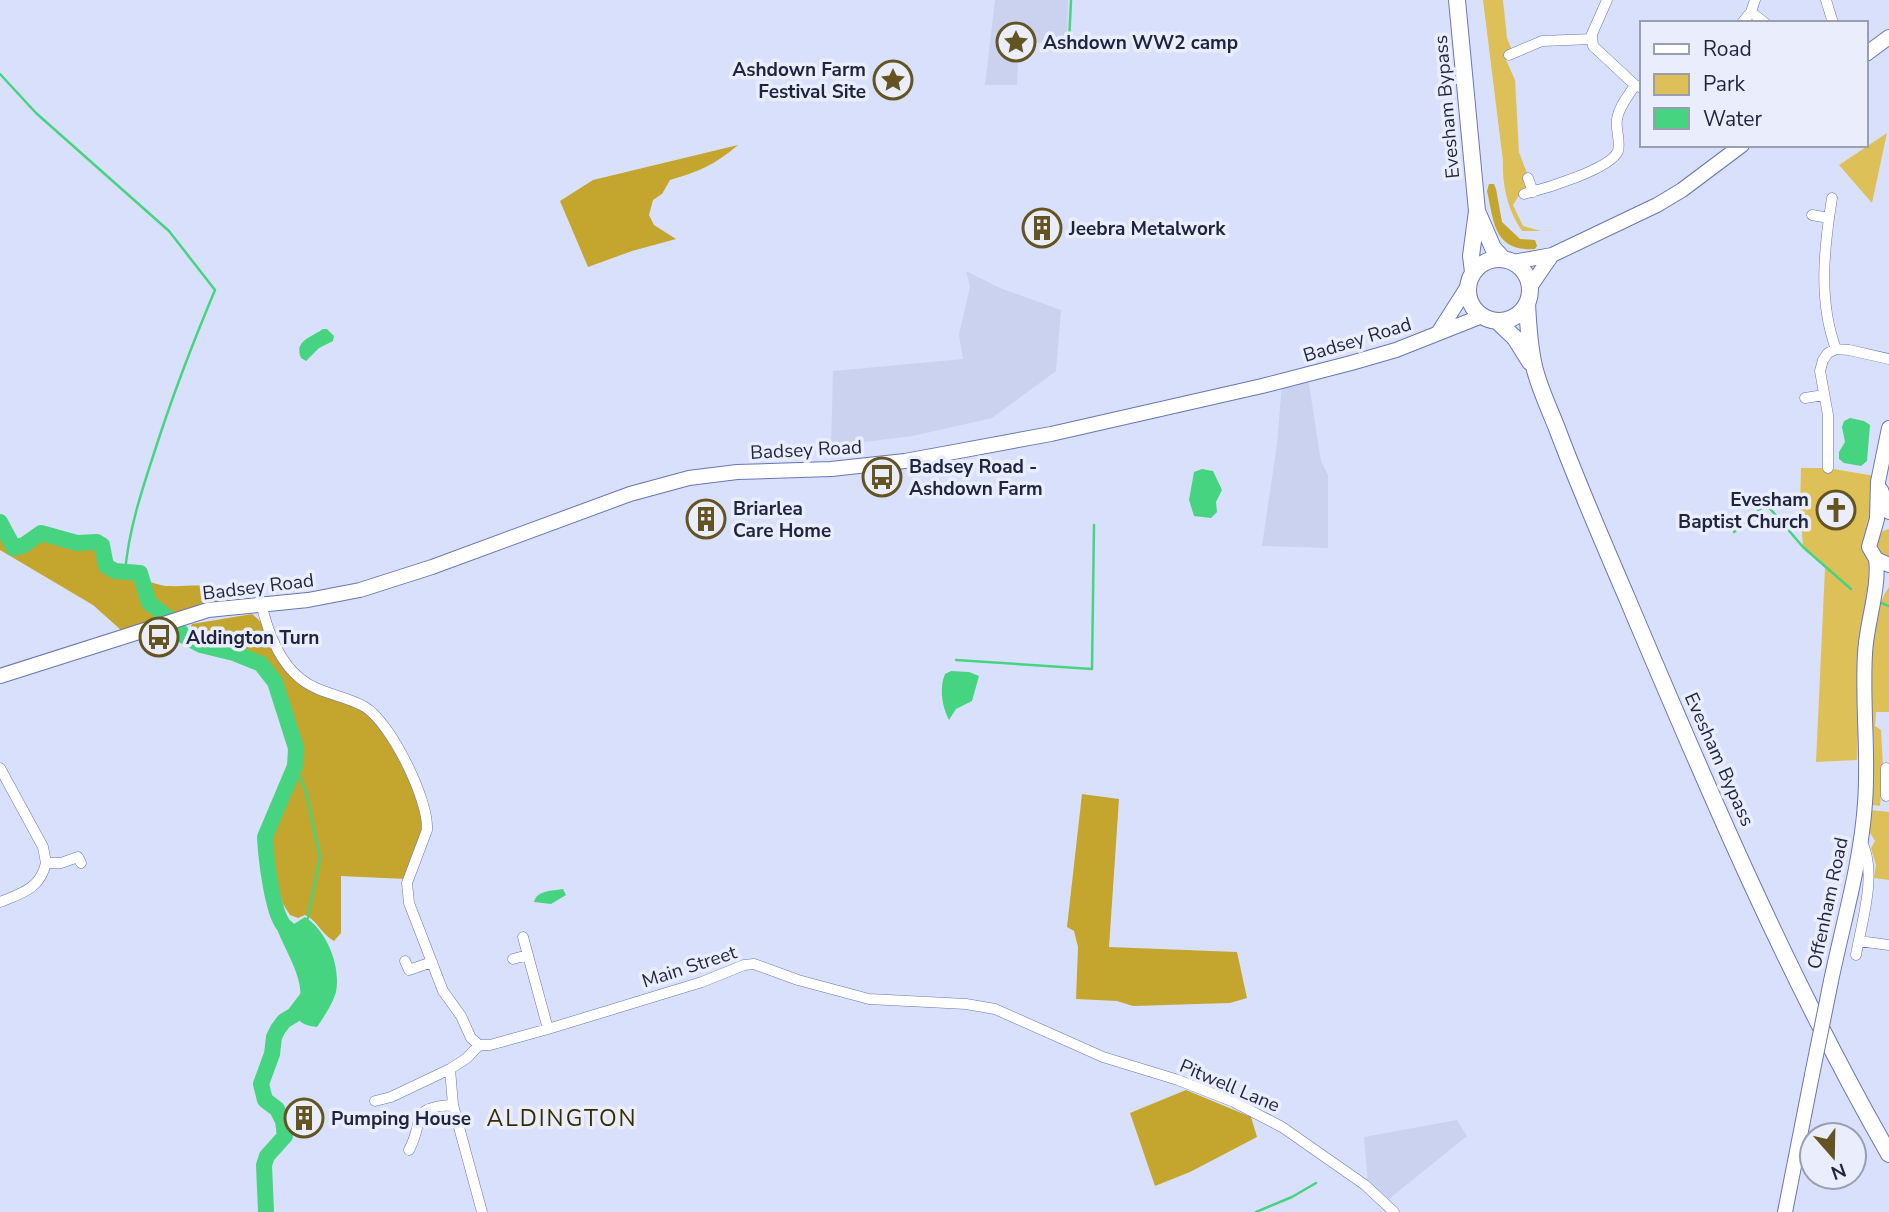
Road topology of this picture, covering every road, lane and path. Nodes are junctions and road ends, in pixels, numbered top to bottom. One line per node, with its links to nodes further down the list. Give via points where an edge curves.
1 (1457, 0): 17 (highway, Evesham Bypass)
2 (1607, 0): 10 (street)
3 (1755, 0): 5 (street)
4 (1825, 0): 8 (street)
5 (1752, 12): 6 (street); 7 (street)
6 (1744, 21)
7 (1763, 21)
8 (1832, 21)
9 (1889, 37): 11 (main road)
10 (1592, 39): 12 (street, via 1542,41); 13 (street, via 1598,52)
11 (1868, 53)
12 (1509, 55)
13 (1639, 86): 15 (street, via 1619,110 1619,147 1611,161 1529,193)
14 (1739, 147): 20 (main road, via 1657,205)
15 (1528, 178)
16 (1832, 198): 19 (street)
17 (1477, 211): 21 (highway, Evesham Bypass, via 1493,248); 22 (highway, Evesham Bypass)
18 (1812, 215): 19 (street)
19 (1829, 218): 26 (street, via 1825,315)
20 (1552, 255): 21 (main road); 23 (main road)
21 (1508, 260): 22 (highway, via 1486,261); 23 (highway, via 1527,277)
22 (1470, 279): 24 (highway, via 1471,303); 25 (main road, Badsey Road)
23 (1529, 295): 24 (highway, via 1515,316); 28 (highway, Evesham Bypass)
24 (1490, 318): 25 (main road, Badsey Road); 28 (highway, Evesham Bypass, via 1515,338)
25 (1438, 333): 40 (main road, Badsey Road, via 1396,350 1286,380 1051,434 905,461 689,478 630,494 360,590)
26 (1836, 349): 27 (street); 29 (street, via 1821,365)
27 (1889, 359)
28 (1535, 370): 65 (highway, Evesham Bypass, via 1585,500 1696,759 1799,985)
29 (1824, 395): 30 (street); 32 (street)
30 (1805, 398)
31 (1889, 428): 33 (main road)
32 (1828, 468)
33 (1878, 482): 34 (main road); 36 (main road)
34 (1889, 512)
35 (1889, 524): 36 (main road)
36 (1872, 533): 37 (main road, Offenham Road, via 1870,547)
37 (1882, 562): 39 (main road, Offenham Road)
38 (1889, 574): 39 (main road, Offenham Road)
39 (1872, 599): 46 (main road, Offenham Road, via 1865,658 1866,786)
40 (261, 603): 41 (main road, Badsey Road, via 182,617); 57 (street, via 274,642 299,679 368,708 384,725 413,776 426,807 427,830 407,894)
41 (0, 676)
42 (0, 768): 47 (street, via 43,848)
43 (1886, 768): 44 (street)
44 (1887, 796): 45 (street)
45 (1884, 809)
46 (1861, 839): 51 (street, via 1870,870); 68 (main road, Offenham Road, bridge)
47 (46, 863): 48 (street, via 78,857); 49 (street, via 31,890)
48 (81, 863)
49 (0, 902)
50 (523, 937): 53 (street)
51 (1858, 940): 52 (street); 54 (street)
52 (1889, 945)
53 (528, 955): 55 (street); 59 (street)
54 (1856, 955)
55 (513, 959)
56 (405, 961): 57 (street, via 409,970)
57 (432, 962): 60 (street, via 443,991)
58 (1033, 1024): 59 (street, Main Street, via 995,1009 966,1004 869,999 754,964); 67 (street, Pitwell Lane, via 1103,1057 1234,1102 1282,1127 1365,1185)
59 (548, 1029): 60 (street, Main Street)
60 (479, 1045): 61 (street)
61 (450, 1069): 62 (street); 63 (street)
62 (374, 1101)
63 (453, 1105): 64 (street, via 440,1105 421,1114); 66 (street)
64 (409, 1150)
65 (1889, 1154)
66 (482, 1212)
67 (1394, 1212)
68 (1785, 1212)

